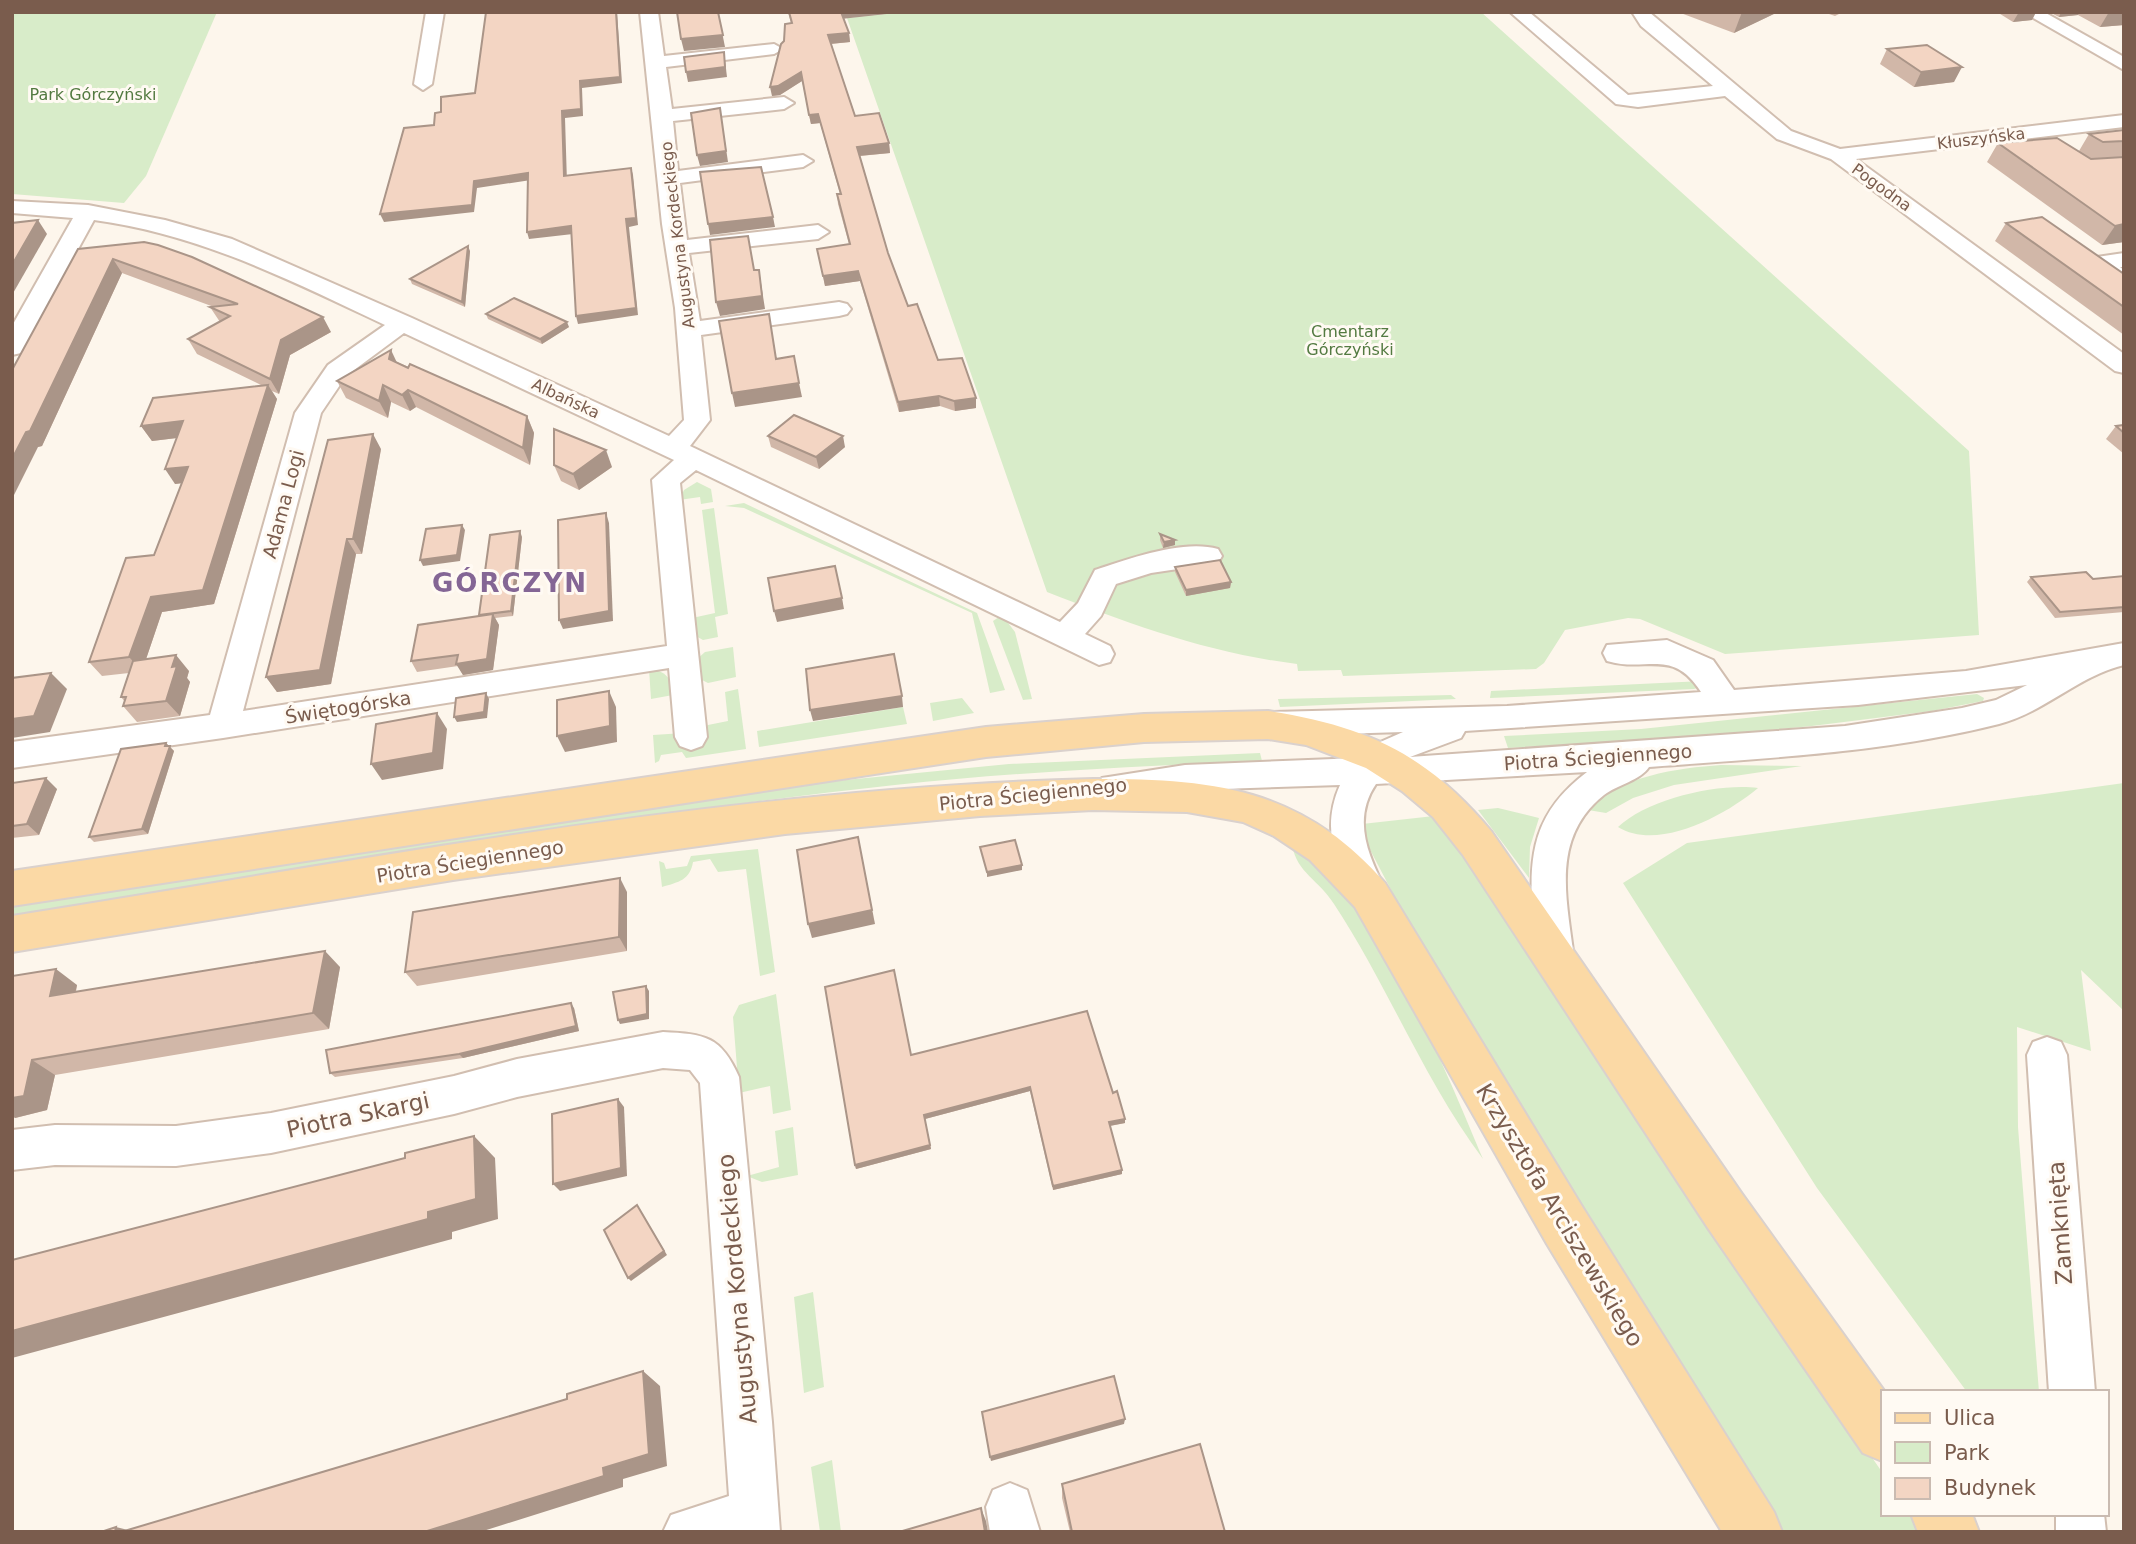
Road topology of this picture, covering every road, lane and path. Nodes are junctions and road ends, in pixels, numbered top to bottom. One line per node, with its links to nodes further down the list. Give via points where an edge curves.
1 (435, 12): 10 (street)
2 (656, 12): 6 (street)
3 (1518, 12): 11 (street, via 1623,100)
4 (1640, 12): 11 (street, Pogodna)
5 (2031, 12): 9 (street)
6 (649, 13): 8 (street, Augustyna Kordeckiego)
7 (774, 49): 8 (street)
8 (657, 62): 13 (street, Augustyna Kordeckiego)
9 (2124, 65)
10 (424, 84)
11 (1730, 90): 18 (street, Pogodna, via 1784,135)
12 (784, 103): 13 (street)
13 (663, 116): 20 (street, Augustyna Kordeckiego)
14 (2115, 122): 15 (street, Kłuszyńska); 16 (street)
15 (2026, 133): 17 (street); 18 (street, Kłuszyńska)
16 (2124, 135)
17 (2057, 153)
18 (1838, 155): 31 (street, Pogodna)
19 (803, 161): 20 (street)
20 (669, 178): 24 (street, Augustyna Kordeckiego)
21 (12, 207): 22 (street, Albańska)
22 (88, 211): 28 (street, Albańska, via 219,241 298,272); 30 (street)
23 (818, 232): 24 (street)
24 (677, 248): 29 (street, Augustyna Kordeckiego)
25 (2124, 260): 26 (street, via 2098,263)
26 (2124, 281)
27 (839, 309): 29 (street)
28 (404, 323): 32 (street, Albańska); 43 (street, Adama Logi, via 338,366 308,413)
29 (688, 330): 32 (street, Augustyna Kordeckiego, via 697,419)
30 (12, 348)
31 (2119, 358)
32 (682, 453): 34 (street, Albańska); 38 (street, Augustyna Kordeckiego, via 666,480)
33 (1208, 556): 34 (street, via 1149,563 1105,577 1090,609)
34 (1064, 638): 36 (street, Albańska)
35 (1618, 653): 40 (street, via 1667,651 1702,668)
36 (1100, 654)
37 (2124, 654): 39 (street, Piotra Ściegiennego)
38 (682, 655): 43 (street, Świętogórska); 44 (street, Augustyna Kordeckiego)
39 (2088, 663): 40 (street, Piotra Ściegiennego, via 1944,685); 45 (street, Piotra Ściegiennego, via 2022,703 1983,716 1816,741)
40 (1725, 702): 41 (street, Piotra Ściegiennego)
41 (1482, 719): 42 (street, Piotra Ściegiennego, via 1343,719); 47 (street, via 1408,742)
42 (1268, 725): 47 (main road, via 1307,731); 49 (main road, Piotra Ściegiennego, via 1131,729 937,748)
43 (223, 726): 46 (street, Świętogórska)
44 (691, 737)
45 (1673, 752): 47 (street, Piotra Ściegiennego); 52 (street, via 1605,775 1572,802 1559,822 1550,845 1548,884)
46 (12, 755)
47 (1382, 766): 48 (street, Piotra Ściegiennego, via 1179,778); 50 (street, Krzysztofa Arciszewskiego, via 1351,798 1346,830); 52 (main road, via 1447,806)
48 (1072, 794): 50 (main road, Krzysztofa Arciszewskiego, via 1168,795 1261,812 1310,836 1348,867); 51 (main road, Piotra Ściegiennego, via 717,824)
49 (12, 889)
50 (1370, 895): 61 (main road, Krzysztofa Arciszewskiego, via 1565,1226)
51 (12, 934)
52 (1555, 959): 57 (main road)
53 (700, 1052): 55 (street, Piotra Skargi, via 649,1053 271,1133 176,1146 55,1145); 59 (street, Augustyna Kordeckiego, via 719,1077)
54 (2047, 1055): 56 (street, Zamknięta)
55 (12, 1150)
56 (2072, 1390)
57 (1881, 1433)
58 (1939, 1516): 62 (main road)
59 (754, 1523): 60 (street)
60 (688, 1532)
61 (1754, 1532)
62 (1951, 1532)

